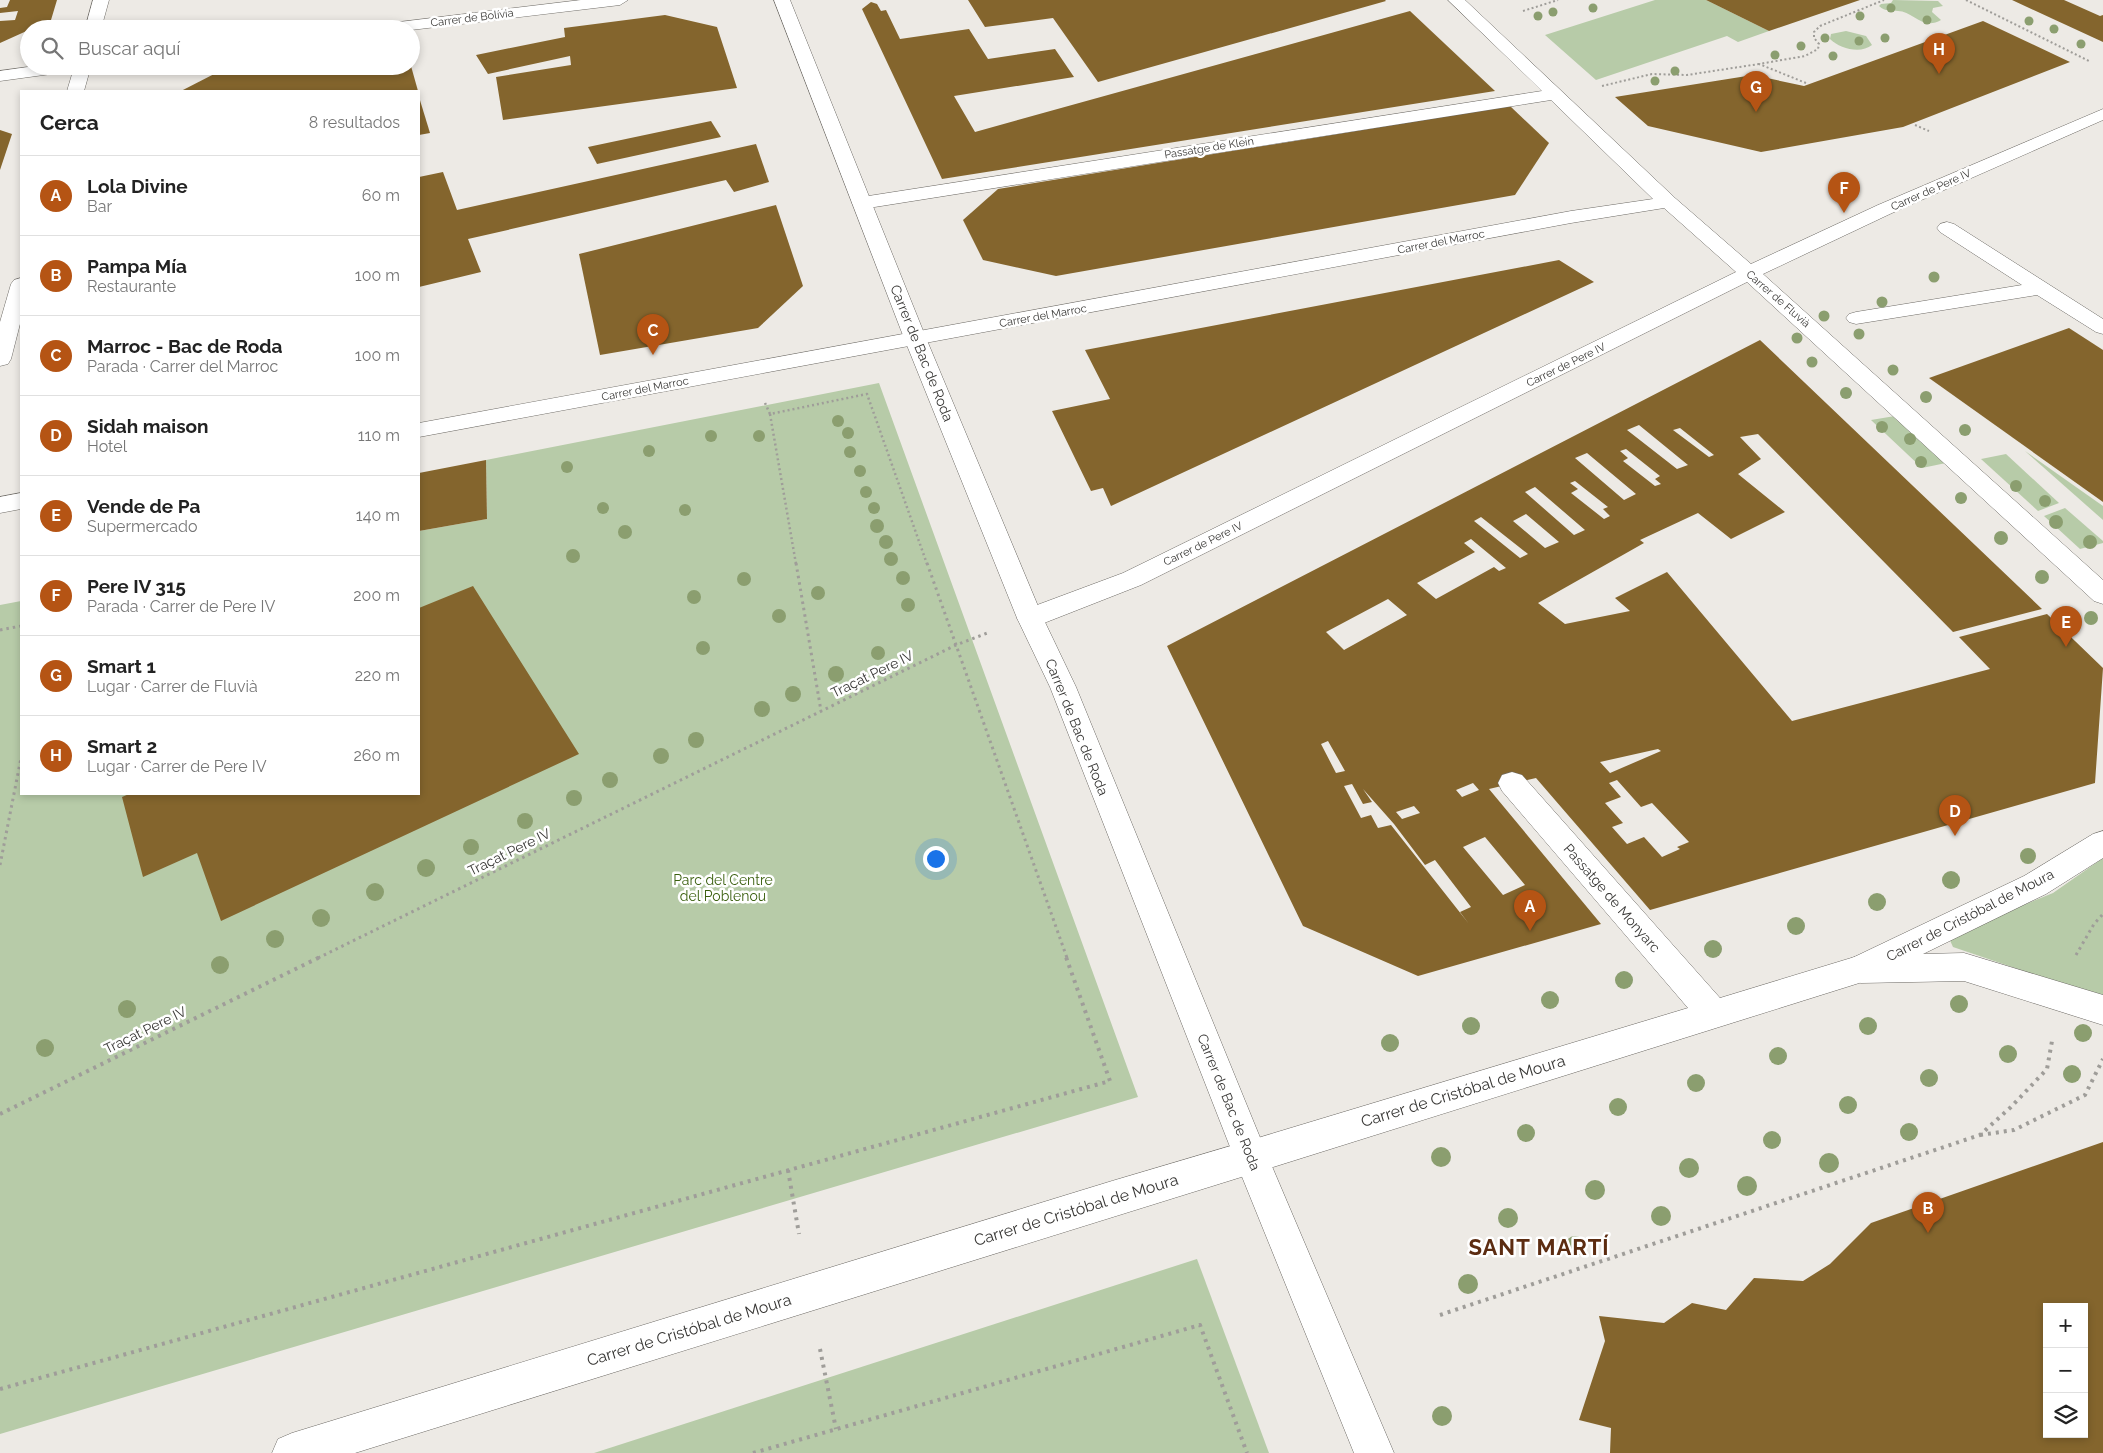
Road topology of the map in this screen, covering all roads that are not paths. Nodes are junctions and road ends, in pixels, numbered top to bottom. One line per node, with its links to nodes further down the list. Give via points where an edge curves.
1 (101, 0): 5 (street)
2 (620, 0): 6 (street, Carrer de Bolívia)
3 (782, 0): 14 (street, Carrer de Bac de Roda)
4 (1456, 0): 11 (street, Carrer de Fluvià)
5 (95, 20)
6 (420, 24)
7 (20, 73): 9 (street)
8 (80, 75): 10 (street)
9 (0, 76)
10 (76, 90)
11 (1556, 94): 13 (street, Carrer de Fluvià); 14 (street, Passatge de Klein)
12 (2103, 114): 16 (street, Carrer de Pere IV)
13 (1668, 202): 16 (street, Carrer de Fluvià); 21 (street, Carrer del Marroc)
14 (862, 203): 21 (street, Carrer de Bac de Roda)
15 (1947, 228): 18 (street)
16 (1747, 272): 26 (street, Carrer de Fluvià); 27 (street, Carrer de Pere IV, via 1672,313 1132,579)
17 (20, 288): 22 (street)
18 (2040, 288): 19 (street); 20 (street)
19 (1856, 318)
20 (2103, 328)
21 (915, 338): 23 (street, Carrer del Marroc); 27 (street, Carrer de Bac de Roda)
22 (0, 359)
23 (420, 430)
24 (20, 502): 25 (street)
25 (0, 505)
26 (2103, 595)
27 (1030, 618): 33 (street, Carrer de Bac de Roda, via 1063,687)
28 (1512, 783): 32 (street, Passatge de Monyarc)
29 (2103, 843): 30 (street, Carrer de Cristóbal de Moura, via 2035,885)
30 (1861, 969): 31 (street, Carrer de Cristóbal de Moura, via 1964,967); 32 (street, Carrer de Cristóbal de Moura)
31 (2103, 1010)
32 (1713, 1013): 33 (street, Carrer de Cristóbal de Moura)
33 (1251, 1157): 34 (street, Carrer de Cristóbal de Moura); 35 (street, Carrer de Bac de Roda)
34 (292, 1453)
35 (1374, 1453)

